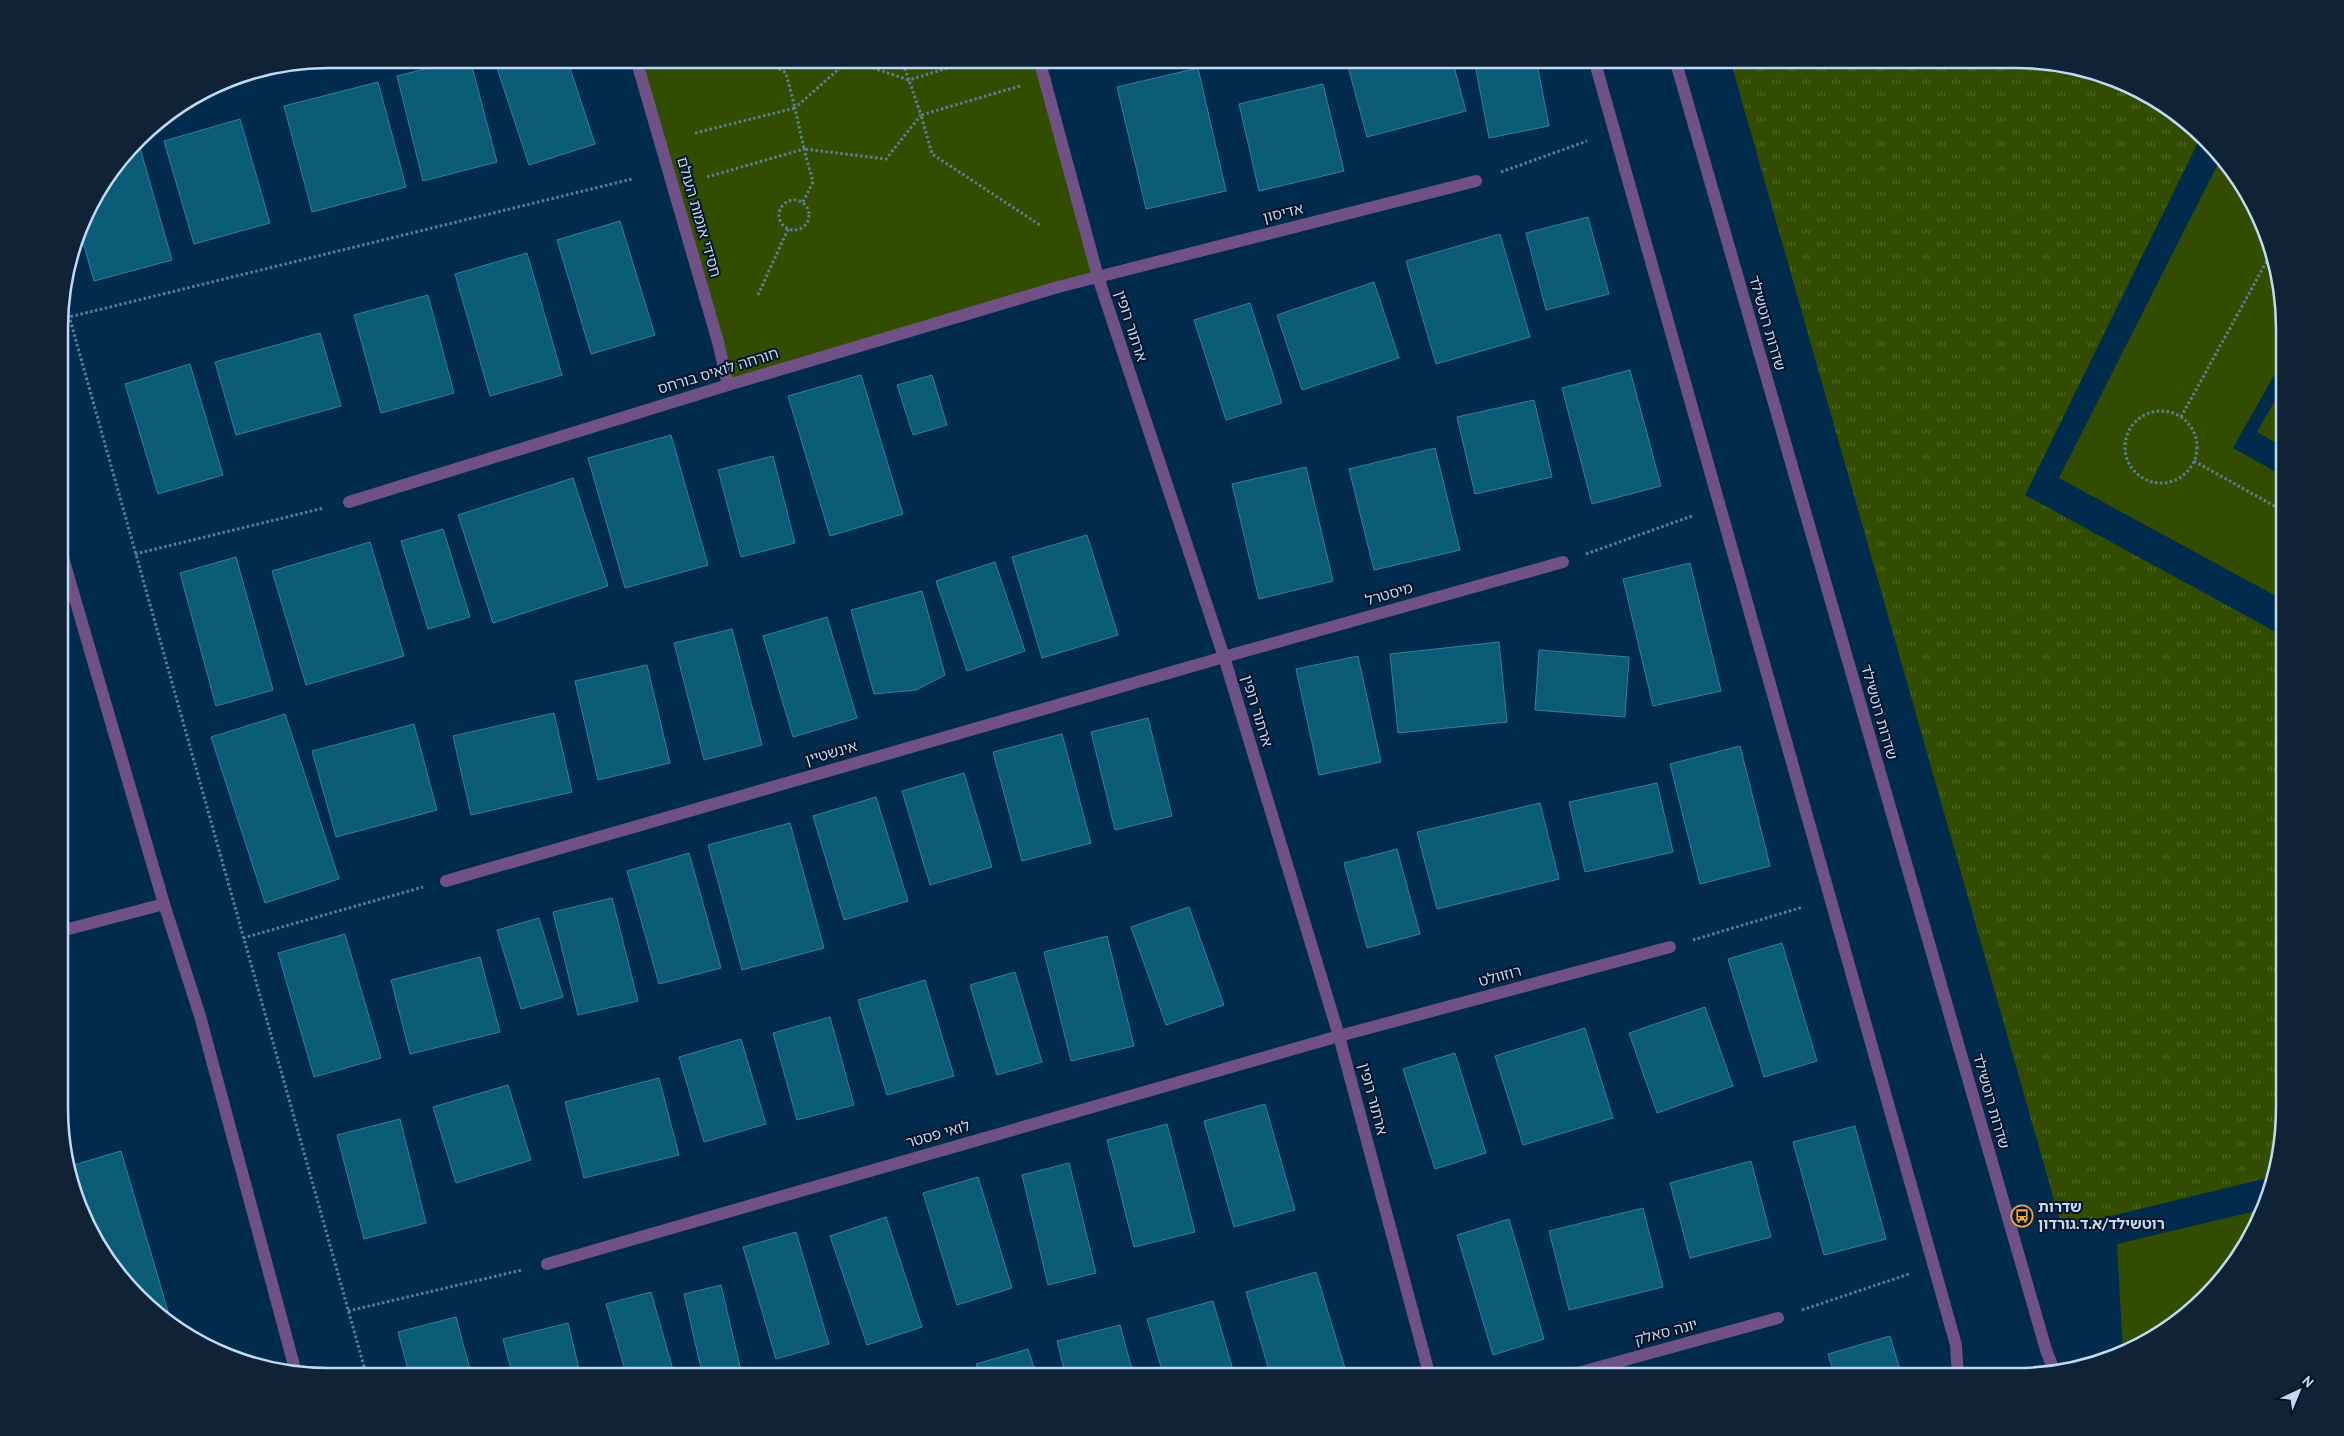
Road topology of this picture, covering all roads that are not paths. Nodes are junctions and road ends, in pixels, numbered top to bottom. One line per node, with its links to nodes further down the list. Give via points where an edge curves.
1 (638, 67): 7 (street, חסידי אומות העולם)
2 (1041, 67): 6 (street, ארתור רופין)
3 (1596, 67): 23 (street, via 1956,1345)
4 (1677, 67): 20 (street, שדרות רוטשילד)
5 (1476, 181): 6 (street, אדיסון)
6 (1098, 277): 7 (street, חורחה לואיס בורחס); 11 (street, ארתור רופין)
7 (728, 384): 8 (street, חורחה לואיס בורחס)
8 (349, 502)
9 (1563, 562): 11 (street, מיסטרל)
10 (67, 572): 13 (street)
11 (1224, 657): 12 (street, אינשטיין); 16 (street, ארתור רופין)
12 (446, 880)
13 (164, 904): 14 (street); 19 (street, via 200,1016)
14 (67, 929)
15 (1670, 948): 16 (street, רוזוולט)
16 (1339, 1036): 17 (street, לואי פסטר); 21 (street, ארתור רופין)
17 (546, 1264)
18 (1778, 1318): 22 (street, יונה סאלק)
19 (294, 1366)
20 (2052, 1366)
21 (1428, 1368)
22 (1596, 1368)
23 (1957, 1368)

